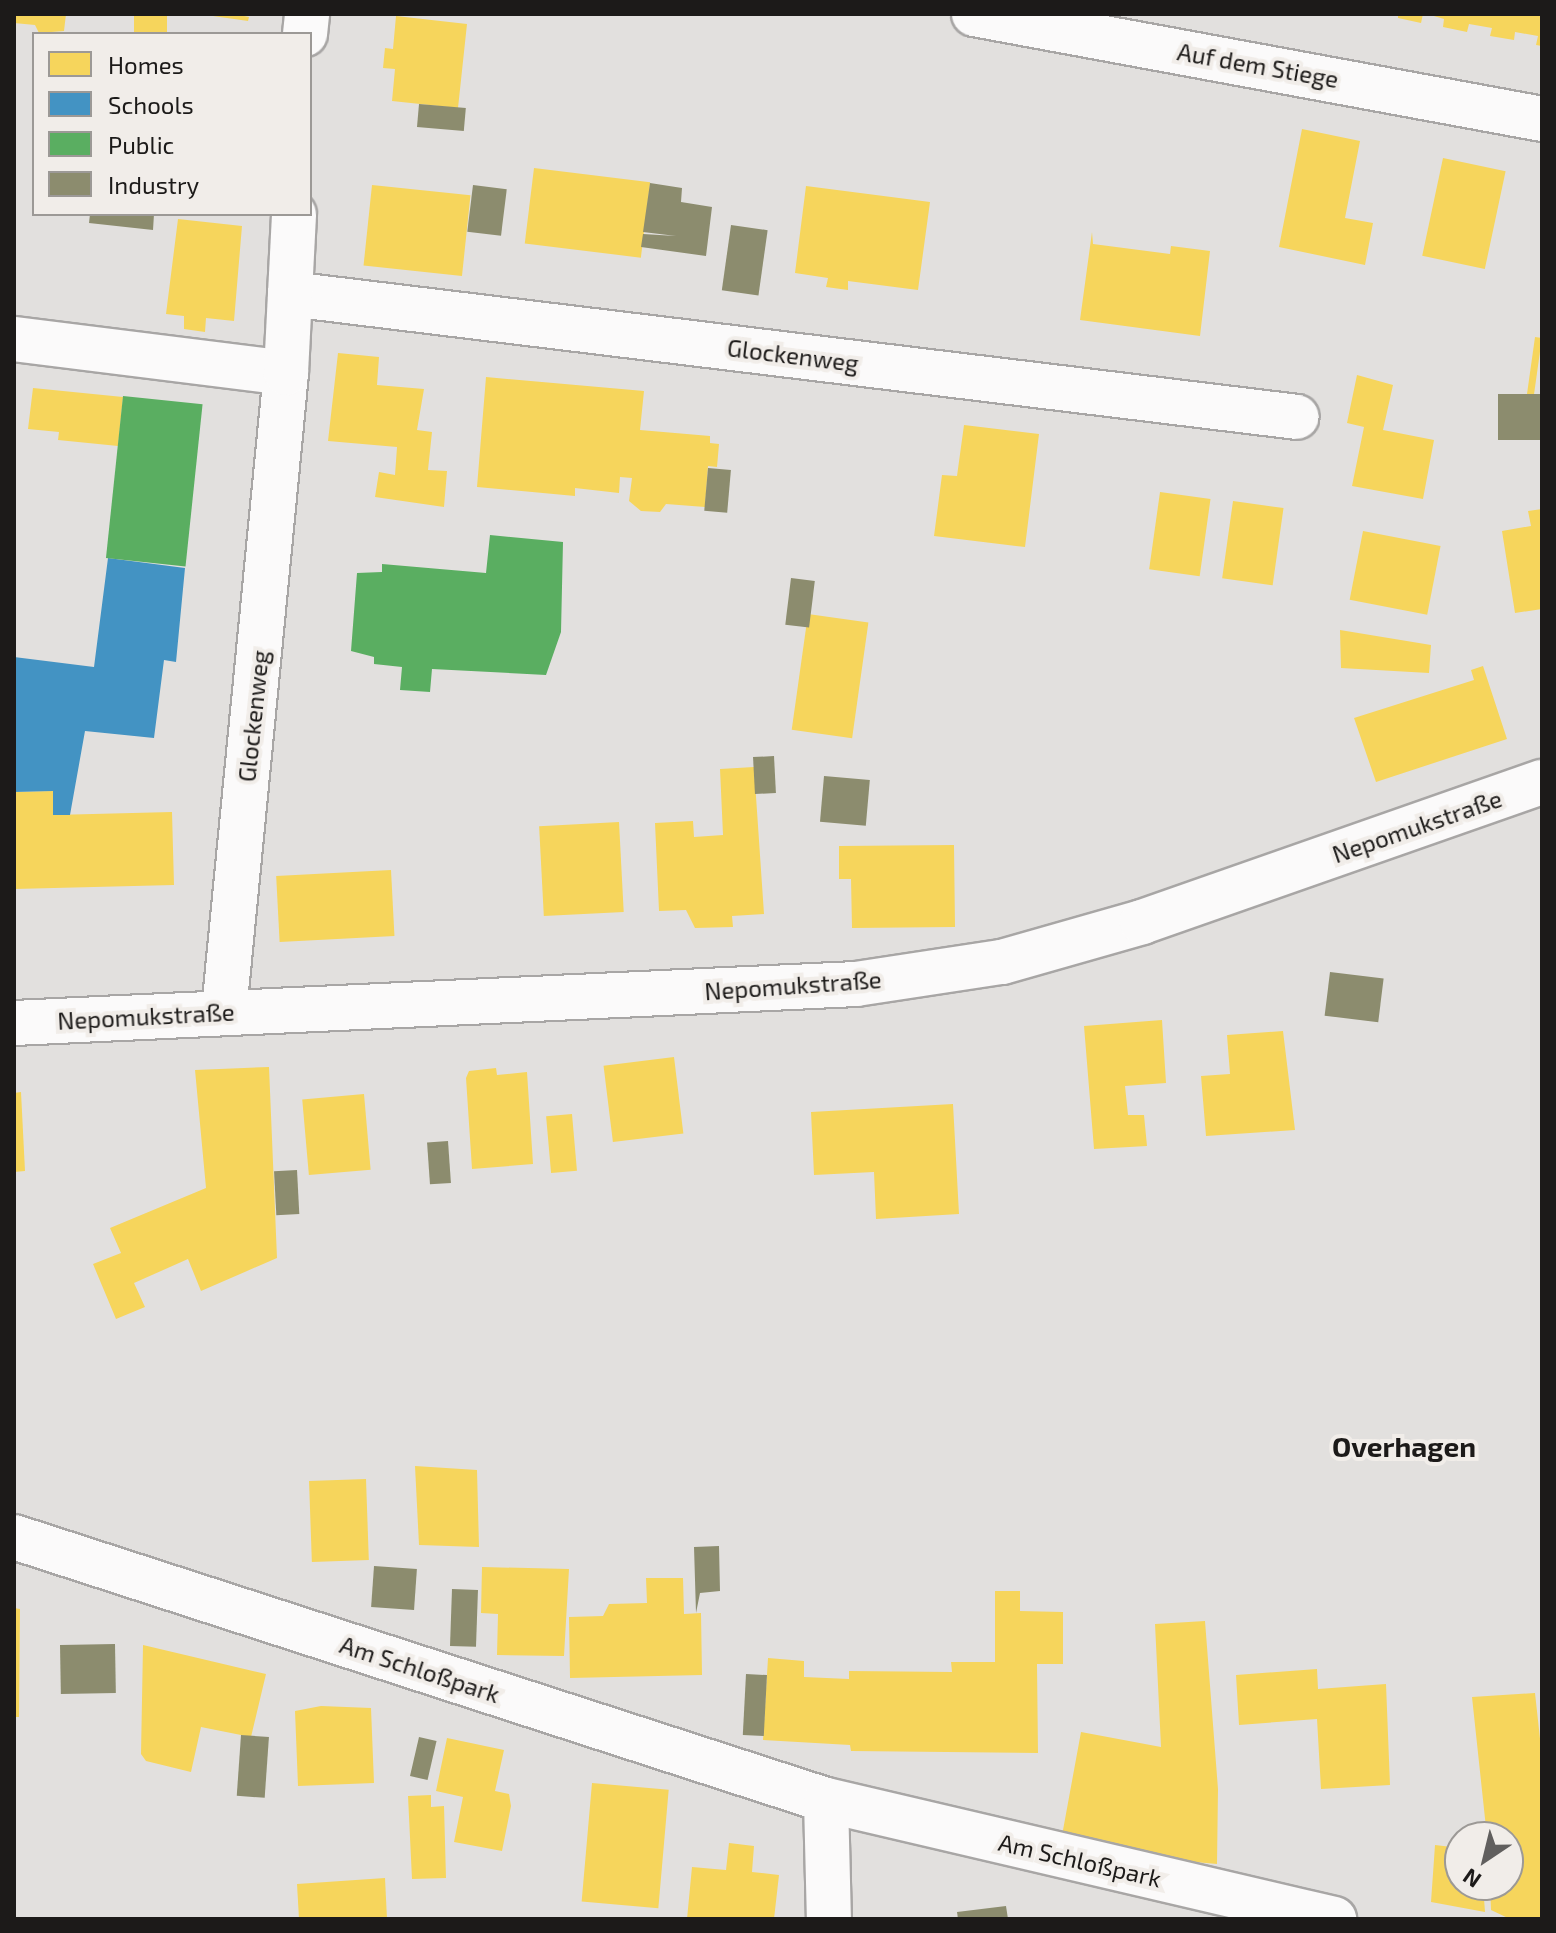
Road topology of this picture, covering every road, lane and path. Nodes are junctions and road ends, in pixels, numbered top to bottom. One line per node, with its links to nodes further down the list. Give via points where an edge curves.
1 (974, 14): 2 (street, Auf dem Stiege)
2 (1542, 119)
3 (294, 216): 4 (street, Glockenweg)
4 (290, 294): 6 (street, Glockenweg); 7 (street, Glockenweg)
5 (14, 339): 6 (street)
6 (286, 373): 9 (street, Glockenweg)
7 (1297, 417)
8 (1542, 782): 9 (street, Nepomukstraße, via 1142,922 1002,962 856,984)
9 (224, 1011): 10 (street, Nepomukstraße)
10 (14, 1023)
11 (14, 1537): 12 (street, Am Schloßpark)
12 (826, 1800): 13 (street); 14 (street, Am Schloßpark)
13 (829, 1919)
14 (1334, 1919)

